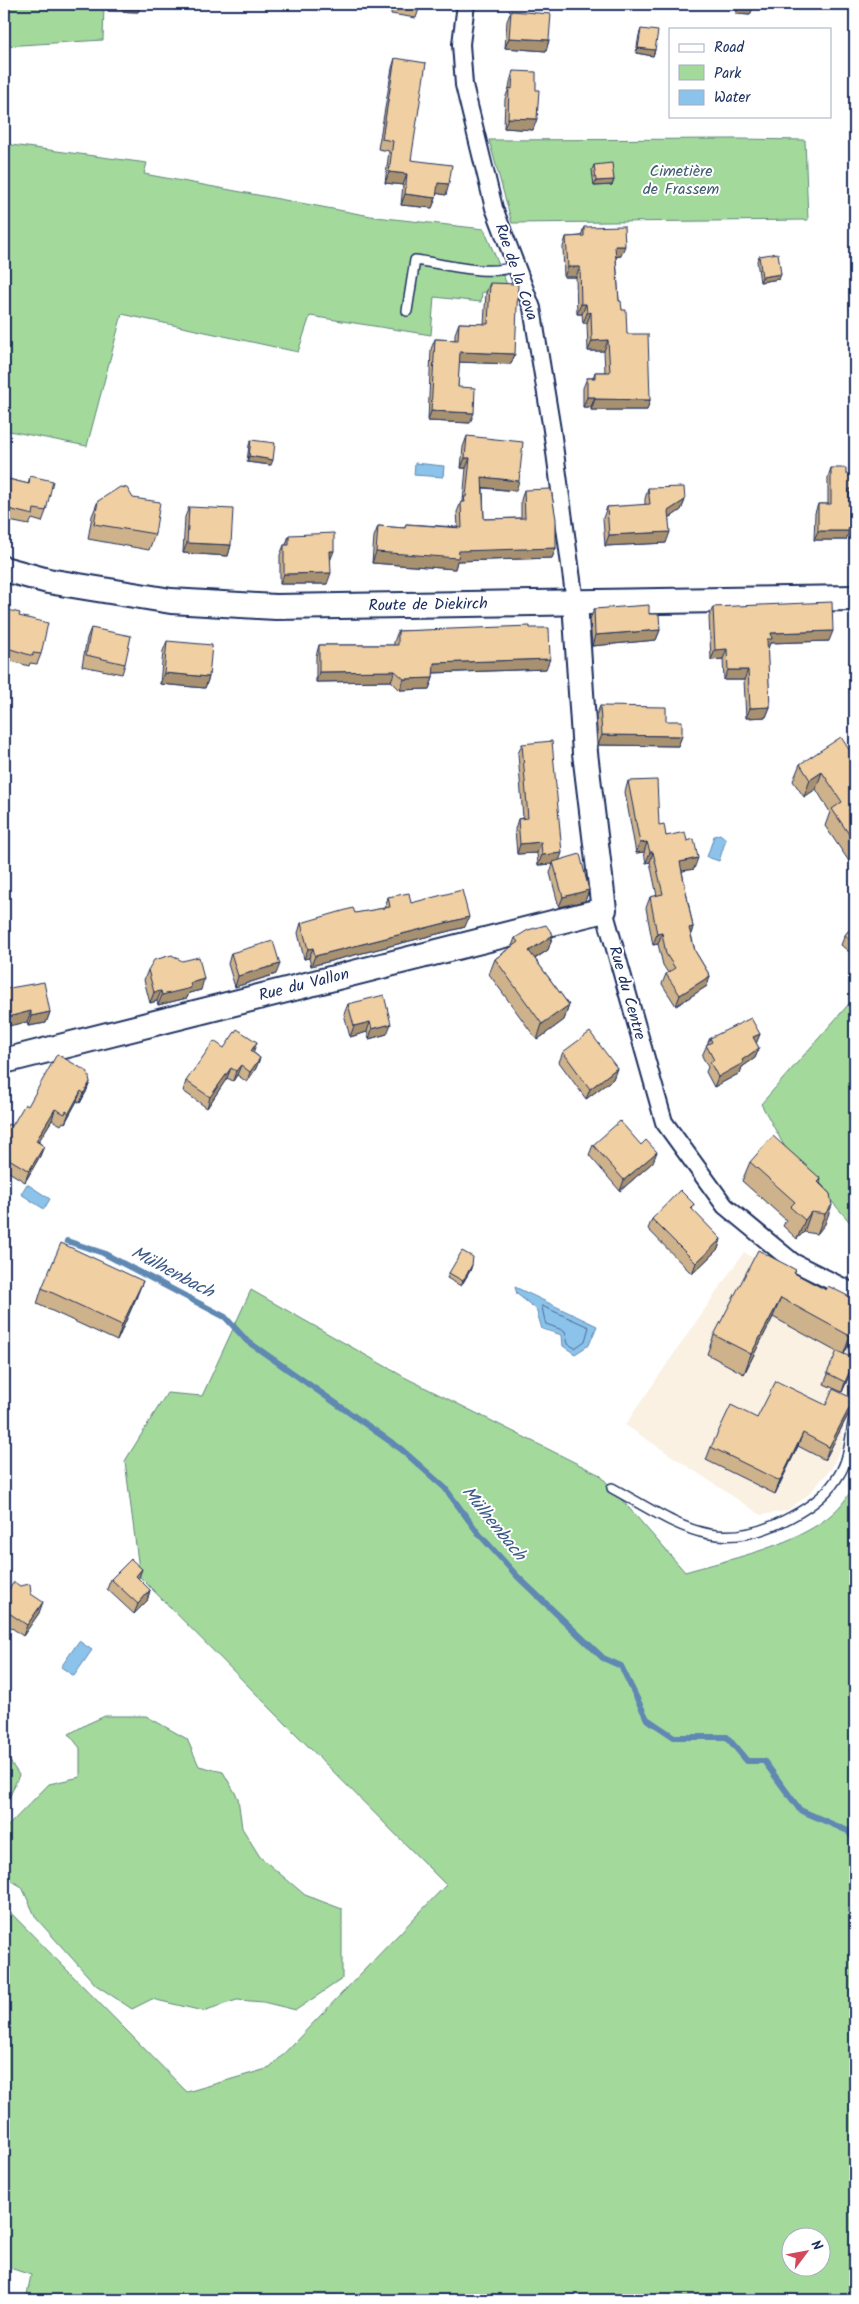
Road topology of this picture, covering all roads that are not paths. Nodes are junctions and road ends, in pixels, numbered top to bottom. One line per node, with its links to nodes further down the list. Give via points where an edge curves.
1 (466, 4): 2 (street, Rue de la Cova, via 461,44 464,85 494,208)
2 (516, 266): 3 (lane, via 504,271 484,270 415,260); 6 (street, Rue de la Cova, via 532,308)
3 (407, 311)
4 (4, 569): 6 (street, Route de Diekirch, via 48,581 171,601 276,607)
5 (855, 598): 6 (street, Route de Diekirch)
6 (575, 602): 7 (street, Rue du Centre, via 585,753)
7 (604, 910): 8 (street, Rue du Vallon); 9 (street, Rue du Centre, via 664,1122 725,1206 793,1262)
8 (4, 1061)
9 (855, 1293)
10 (855, 1413): 11 (lane, via 851,1445 840,1474 825,1493 804,1510 758,1532 709,1536 683,1526)
11 (612, 1488)

